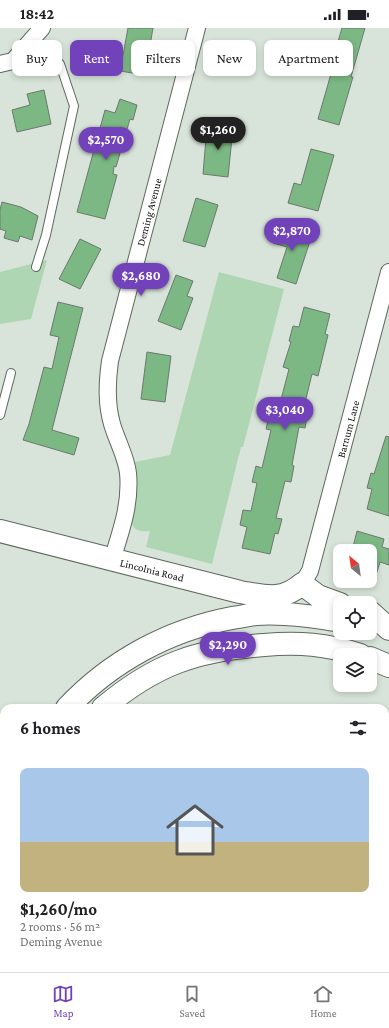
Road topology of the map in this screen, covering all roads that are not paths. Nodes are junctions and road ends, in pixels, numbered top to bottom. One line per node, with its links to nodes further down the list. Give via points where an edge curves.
1 (197, 28): 9 (street, Deming Avenue, via 110,361 107,404 128,472 126,514)
2 (38, 33): 3 (street, via 13,61); 4 (lane, via 60,64 74,106 46,234)
3 (0, 64)
4 (36, 266)
5 (389, 272): 10 (street, Barnum Lane, via 310,571)
6 (11, 373): 7 (lane)
7 (0, 415)
8 (0, 531): 9 (main road, Lincolnia Road)
9 (112, 560): 10 (main road, Lincolnia Road, via 264,596 284,595)
10 (302, 584): 11 (main road, via 318,596)
11 (333, 601)
12 (377, 618): 14 (main road)
13 (333, 620): 20 (main road, via 292,614 255,614 190,628 144,648 93,683)
14 (389, 629)
15 (377, 632): 16 (main road)
16 (389, 636)
17 (333, 648): 21 (main road, via 299,643 232,647 193,656 142,678)
18 (377, 661): 19 (main road)
19 (389, 666)
20 (71, 704)
21 (109, 704)

